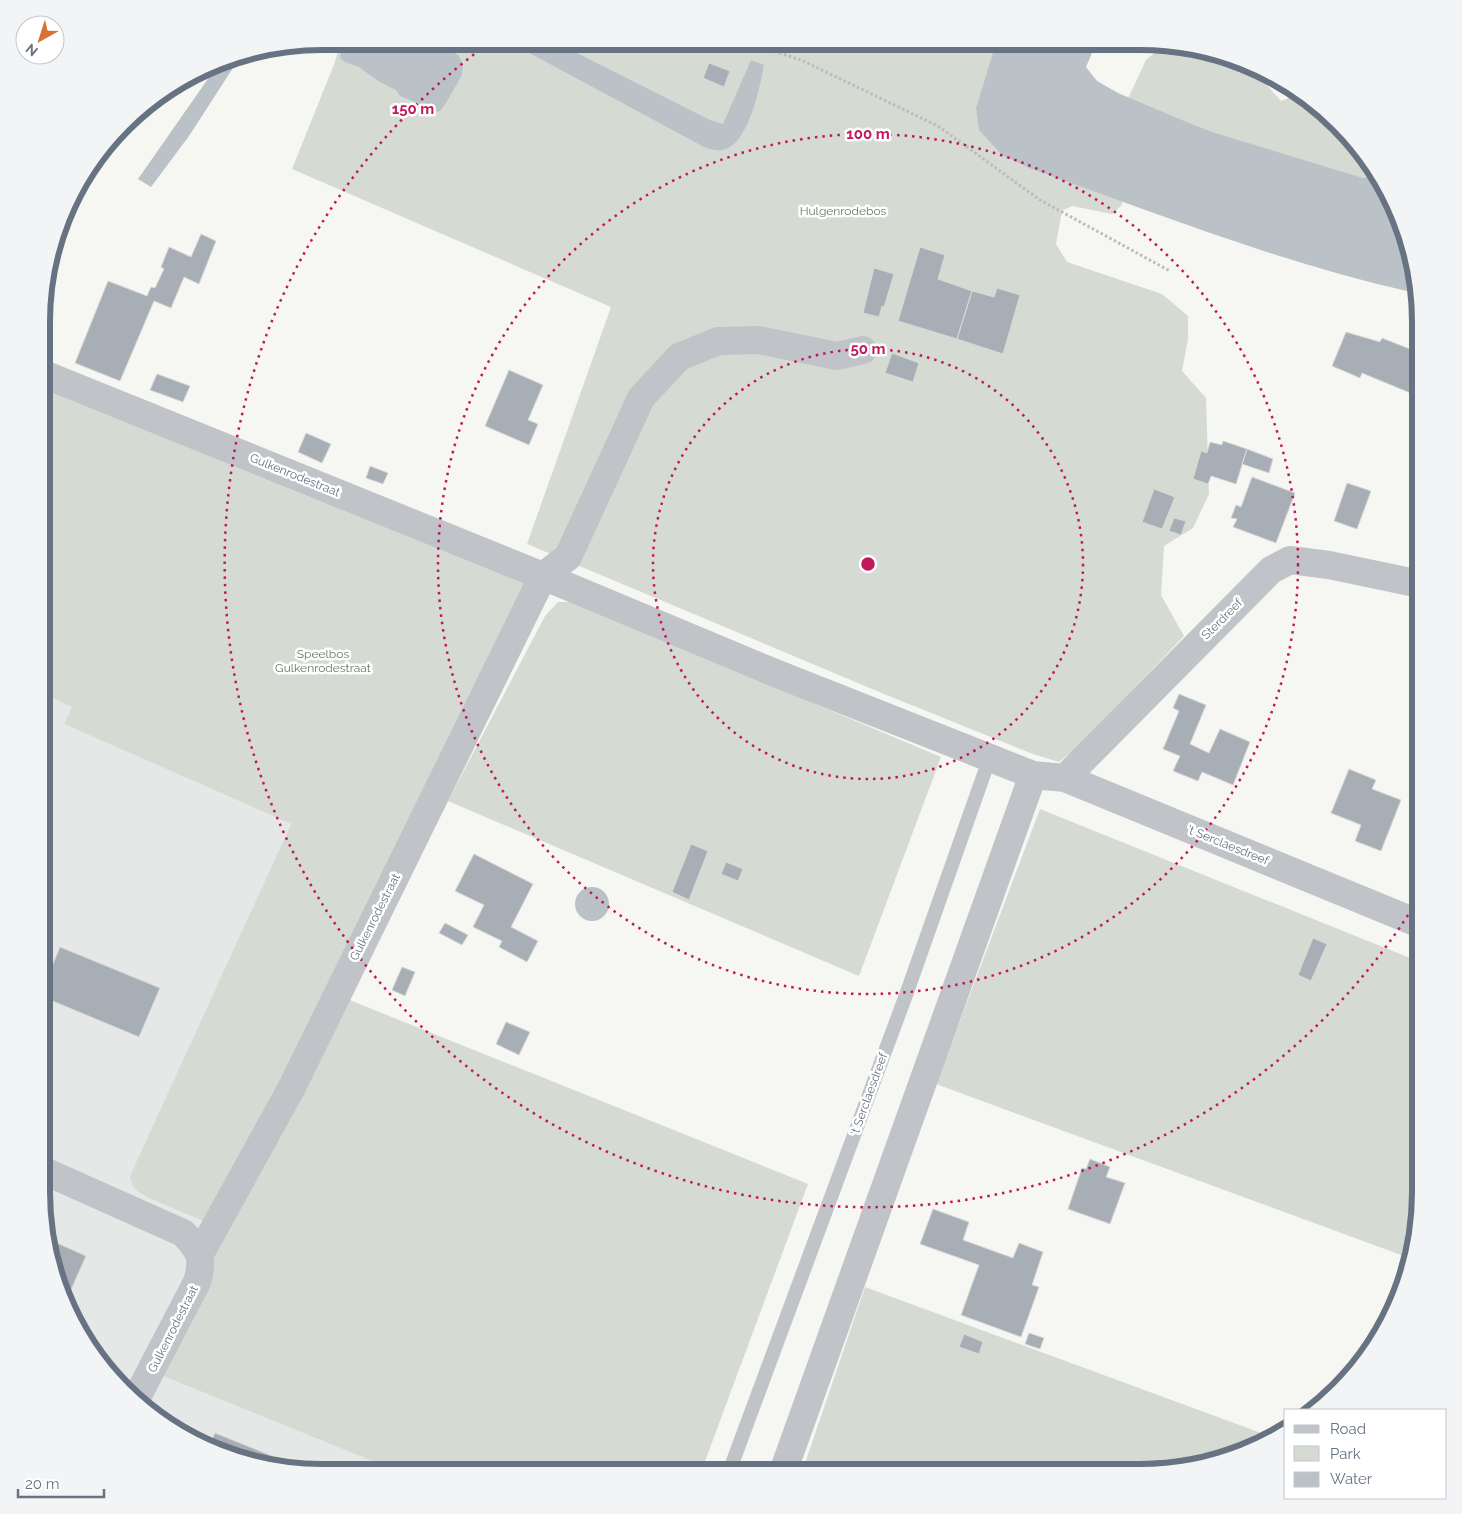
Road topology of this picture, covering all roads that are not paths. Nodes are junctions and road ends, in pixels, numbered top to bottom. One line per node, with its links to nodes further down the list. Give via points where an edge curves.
1 (863, 350): 3 (street, Gulkenrodestraat, via 837,356 758,340 718,342 679,357 641,398 568,557)
2 (50, 377): 3 (street, Gulkenrodestraat)
3 (543, 576): 5 (street, via 774,673); 10 (street, Gulkenrodestraat, via 291,1089)
4 (1412, 582): 7 (street, Sterdreef, via 1329,564 1290,560 1271,570)
5 (990, 757): 6 (street, 't Serclaesdreef); 12 (lane, 't Serclaesdreef, via 903,1004)
6 (1033, 775): 7 (street, 't Serclaesdreef); 13 (street)
7 (1065, 778): 8 (street, 't Serclaesdreef)
8 (1412, 921)
9 (50, 1174): 10 (street, via 182,1233)
10 (200, 1254): 11 (street, Gulkenrodestraat, via 202,1267 197,1282)
11 (139, 1393)
12 (732, 1464)
13 (785, 1464)

